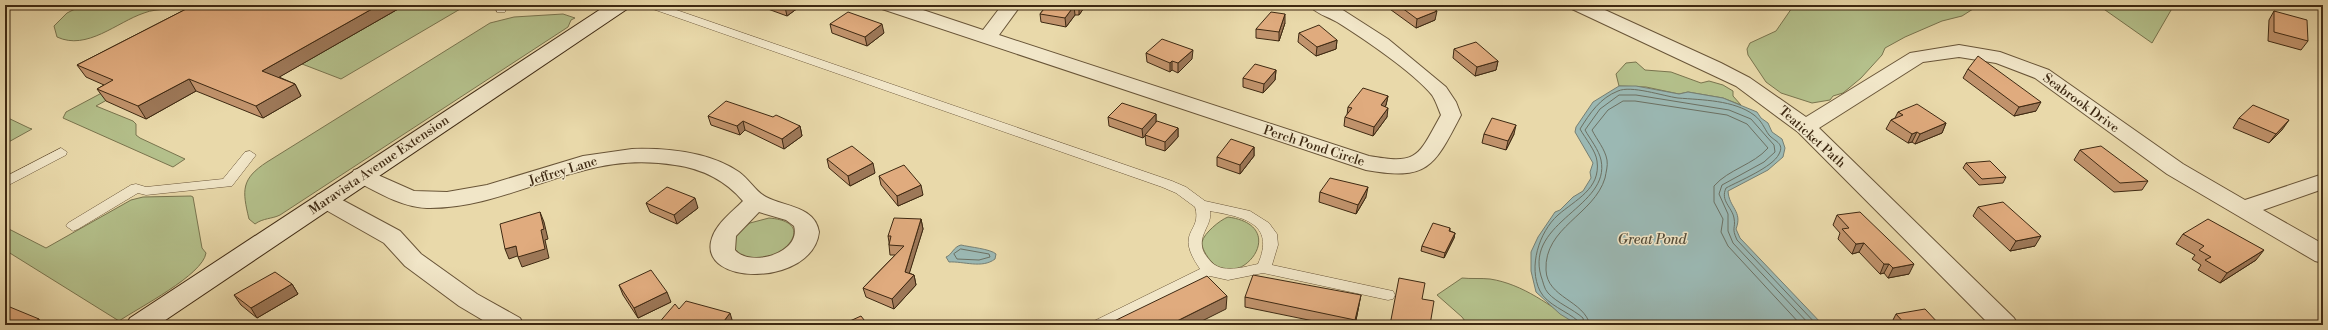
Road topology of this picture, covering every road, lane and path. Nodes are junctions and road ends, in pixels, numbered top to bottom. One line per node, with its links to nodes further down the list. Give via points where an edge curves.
1 (620, 5): 12 (street, Maravista Avenue Extension)
2 (652, 5): 17 (lane, via 1167,184 1181,190)
3 (889, 5): 8 (street, Perch Pond Circle)
4 (1012, 5): 8 (street)
5 (1318, 5): 8 (street, Perch Pond Circle, via 1334,12 1404,62 1438,89 1448,103 1451,115 1430,153 1418,165 1403,169 1366,163)
6 (1579, 5): 7 (street, Teaticket Path)
7 (1616, 13): 9 (street, Teaticket Path, via 1743,82)
8 (987, 38)
9 (1806, 127): 18 (street, Seabrook Drive, via 1918,57 1958,51 1985,55 2016,63 2042,74 2175,169); 27 (street, Teaticket Path)
10 (61, 152): 14 (lane)
11 (250, 155): 19 (lane, via 227,183 146,191 136,188)
12 (362, 176): 15 (street, Maravista Avenue Extension); 16 (street, Jeffrey Lane, via 403,196 420,200 445,200 500,190 599,160 624,156 659,156 701,162 721,169)
13 (2323, 181): 18 (street)
14 (5, 183)
15 (326, 200): 24 (street, Maravista Avenue Extension); 25 (street, via 392,237 413,260 468,300)
16 (756, 201)
17 (1201, 205): 21 (lane, via 1245,214 1264,225 1270,235 1271,244); 22 (lane, via 1205,214 1204,223 1194,242 1200,261)
18 (2244, 208): 20 (street, Seabrook Drive)
19 (73, 226)
20 (2323, 255)
21 (1263, 268): 22 (lane, via 1232,276); 23 (lane)
22 (1209, 270): 26 (lane)
23 (1388, 294)
24 (139, 325)
25 (511, 325)
26 (1099, 325)
27 (2005, 325)

